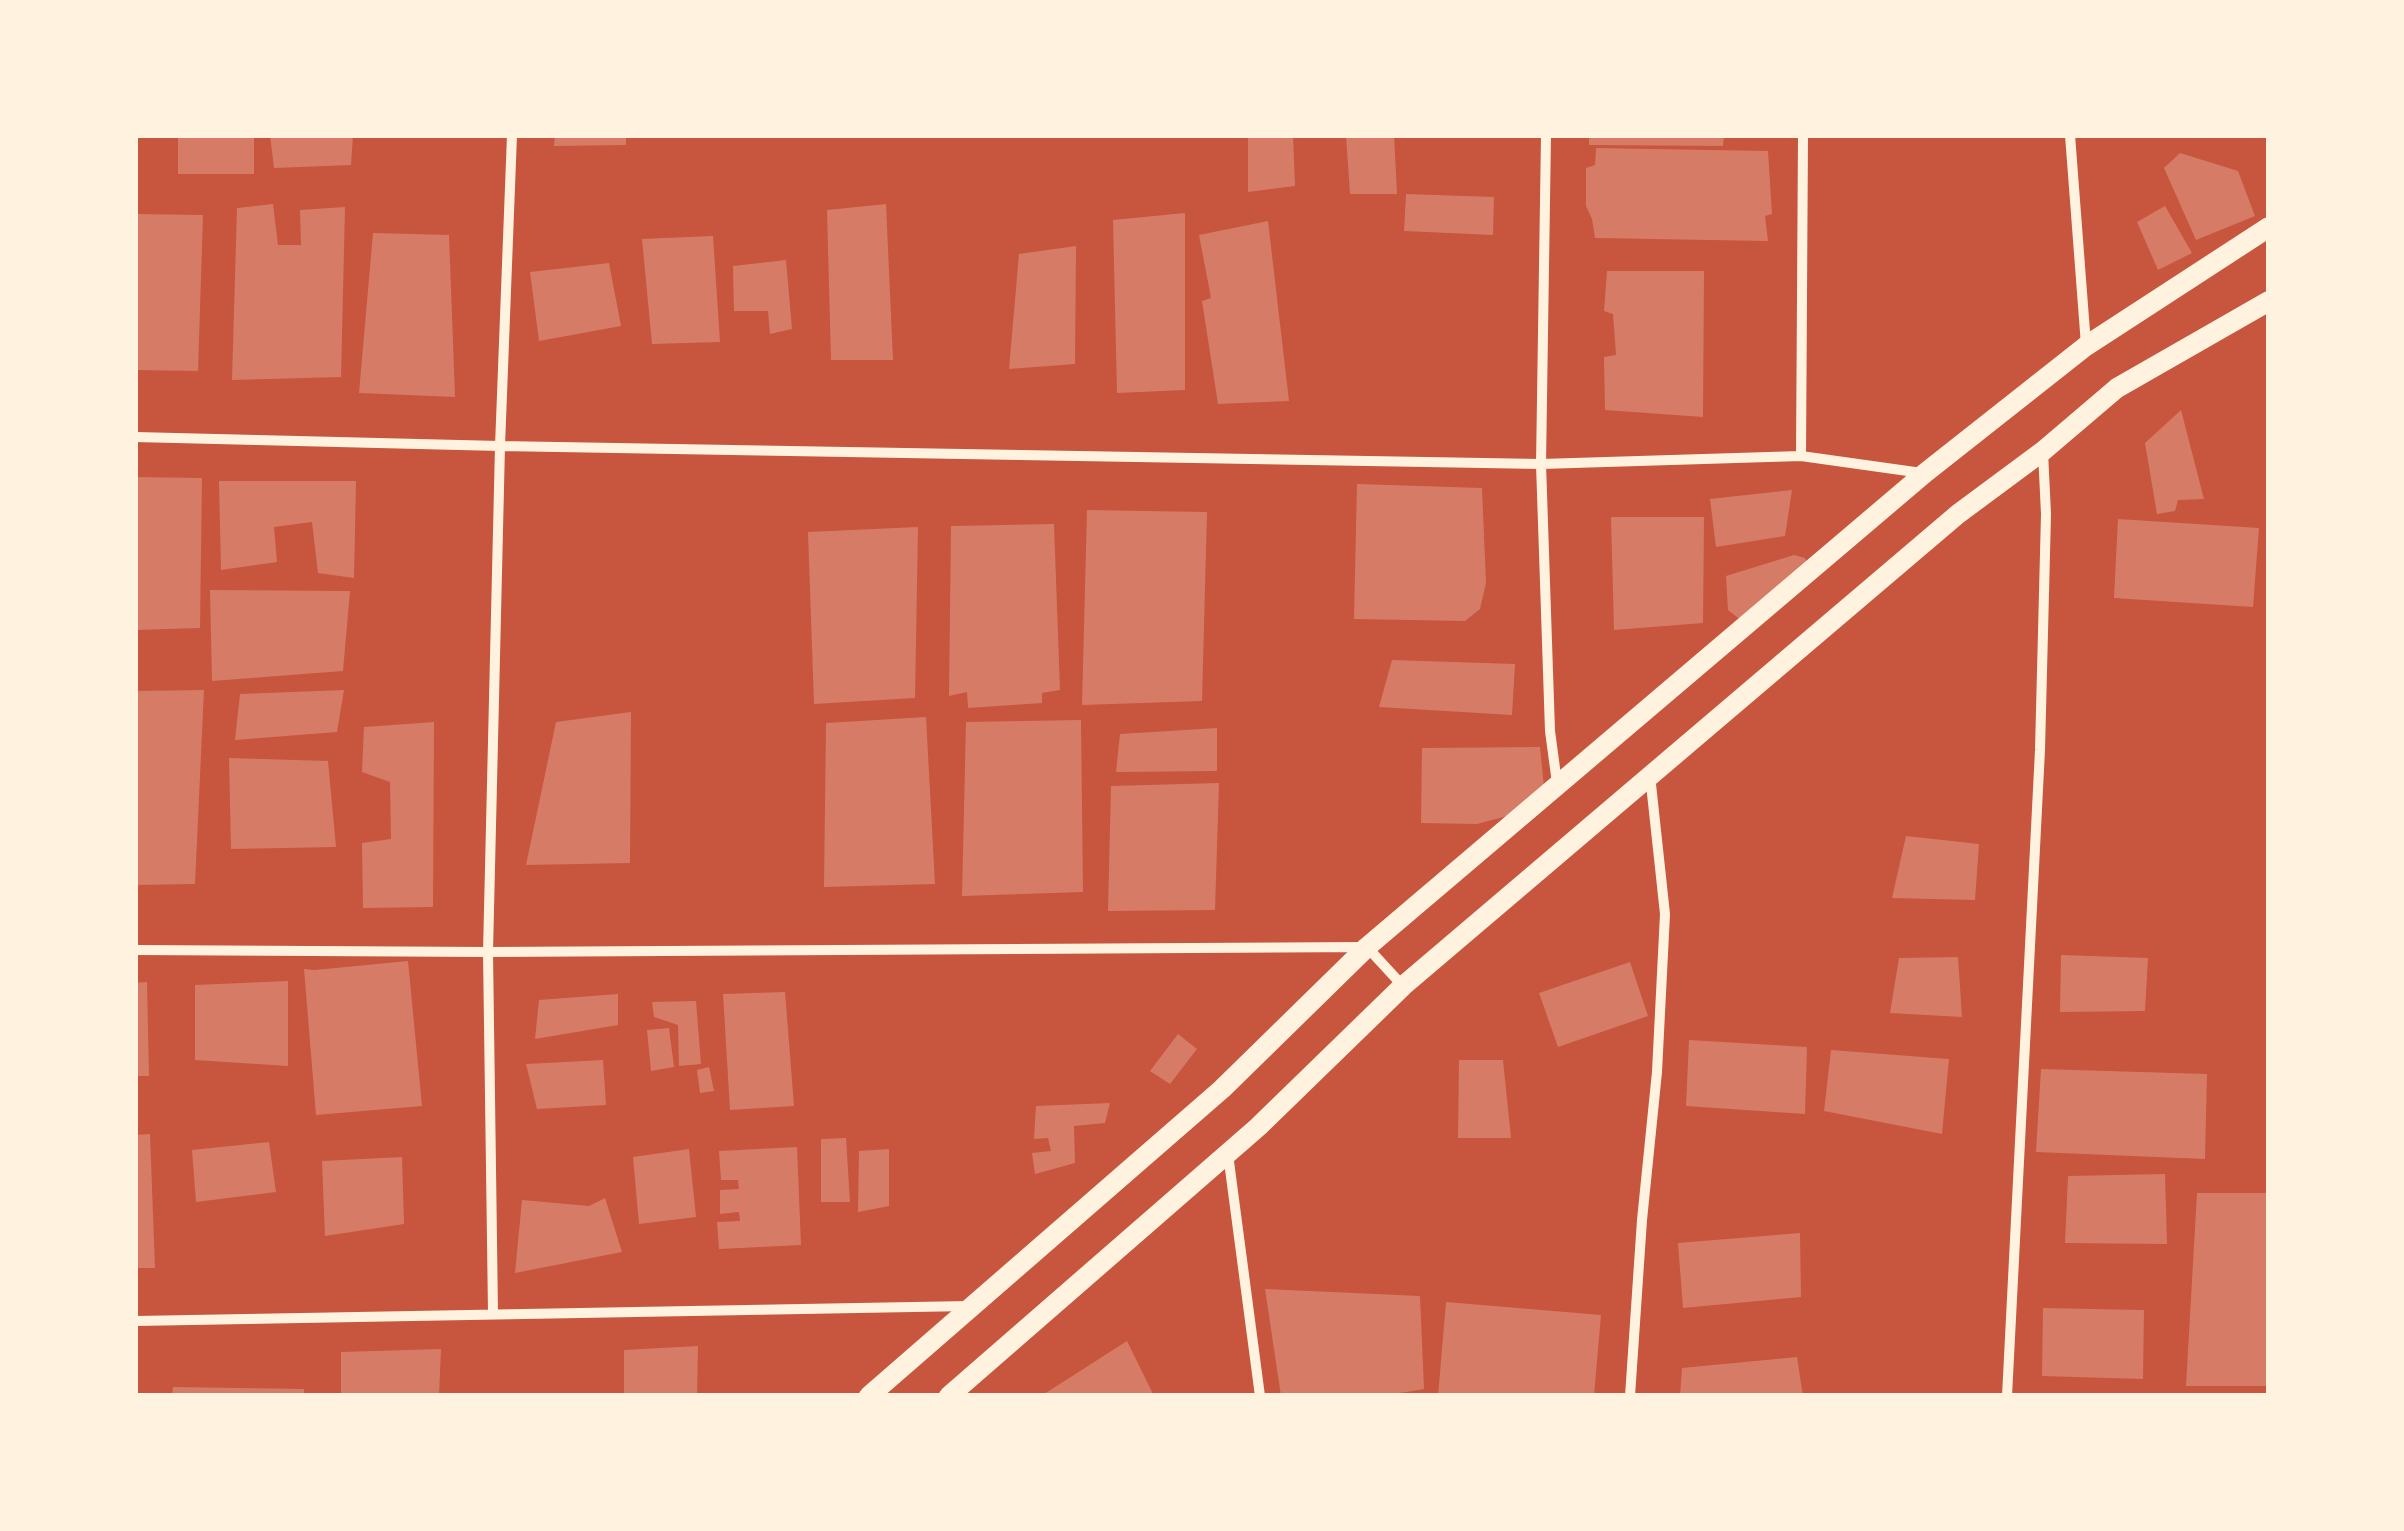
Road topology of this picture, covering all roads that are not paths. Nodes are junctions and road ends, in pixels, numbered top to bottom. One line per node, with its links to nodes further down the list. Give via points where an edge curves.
1 (512, 135): 9 (street)
2 (1546, 135): 12 (street)
3 (1802, 135): 11 (street)
4 (2070, 135): 7 (street)
5 (2269, 227): 7 (main road)
6 (2269, 301): 10 (main road, via 2117,388)
7 (2086, 346): 13 (main road)
8 (135, 437): 9 (street)
9 (500, 446): 12 (street); 18 (street)
10 (2043, 451): 14 (main road, via 1958,514); 28 (street, via 2040,750)
11 (1801, 456): 12 (street); 13 (street)
12 (1540, 464): 15 (street)
13 (1924, 473): 15 (main road)
14 (1650, 776): 19 (main road); 27 (street, via 1665,914)
15 (1557, 786): 16 (main road)
16 (1367, 948): 18 (street); 19 (street); 21 (main road, via 1222,1089)
17 (135, 950): 18 (street)
18 (488, 952): 22 (street)
19 (1403, 986): 20 (main road)
20 (1228, 1154): 25 (main road); 26 (street)
21 (972, 1306): 22 (street); 24 (main road)
22 (492, 1313): 23 (street)
23 (135, 1321)
24 (869, 1396)
25 (949, 1396)
26 (1260, 1396)
27 (1630, 1396)
28 (2007, 1396)

